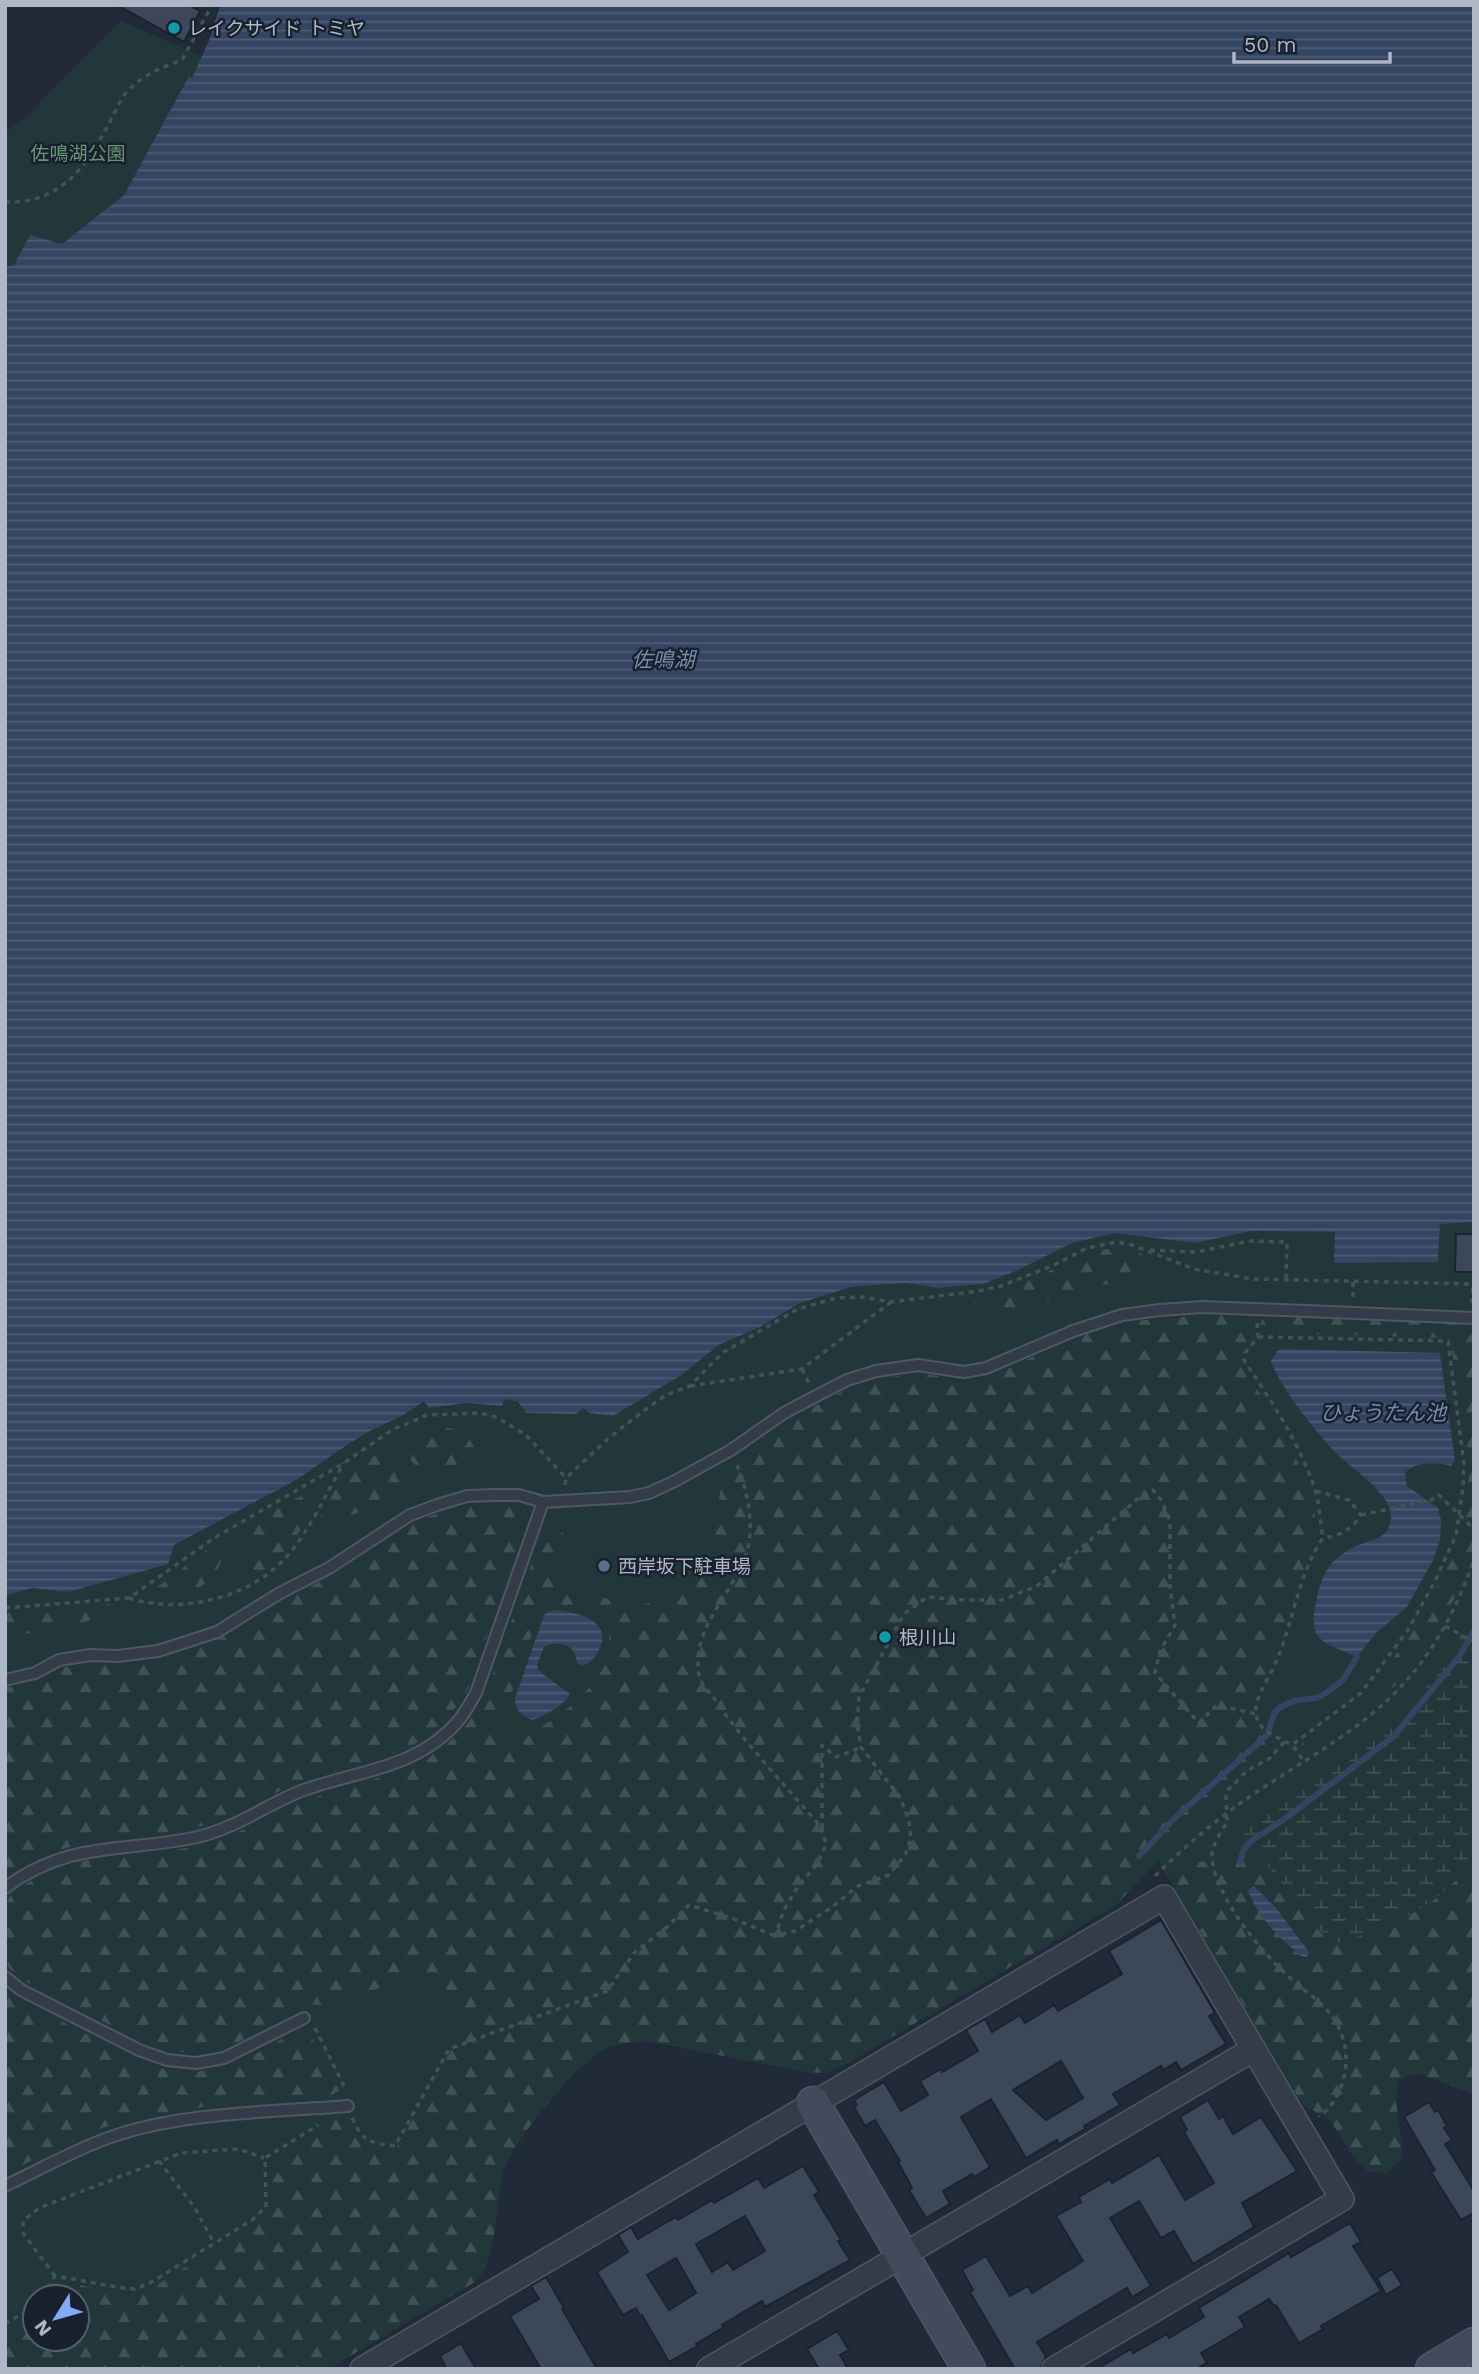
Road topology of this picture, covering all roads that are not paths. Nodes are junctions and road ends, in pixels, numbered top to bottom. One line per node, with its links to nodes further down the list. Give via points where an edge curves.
1 (1474, 1318): 2 (lane, via 1202,1307 1122,1315 986,1368 964,1372 918,1365 848,1380 649,1493)
2 (544, 1502): 3 (lane, via 495,1495 437,1504 410,1514 329,1568 218,1632 158,1651 59,1660 35,1673); 4 (lane, via 476,1693 435,1743 407,1760 299,1792 222,1830 194,1838 89,1850 22,1875)
3 (5, 1680)
4 (5, 1888)
5 (5, 1977): 6 (lane, via 33,1996 167,2060 196,2063 225,2058)
6 (304, 2018)
7 (1254, 2049): 8 (street, via 1164,1897); 11 (street); 16 (street, via 1342,2199)
8 (813, 2103): 11 (street); 13 (street)
9 (347, 2106): 10 (lane, via 146,2127 109,2137)
10 (5, 2186)
11 (903, 2255): 14 (street); 15 (street)
12 (1473, 2347): 17 (street)
13 (362, 2369)
14 (709, 2369)
15 (969, 2369)
16 (1054, 2369)
17 (1432, 2369)

